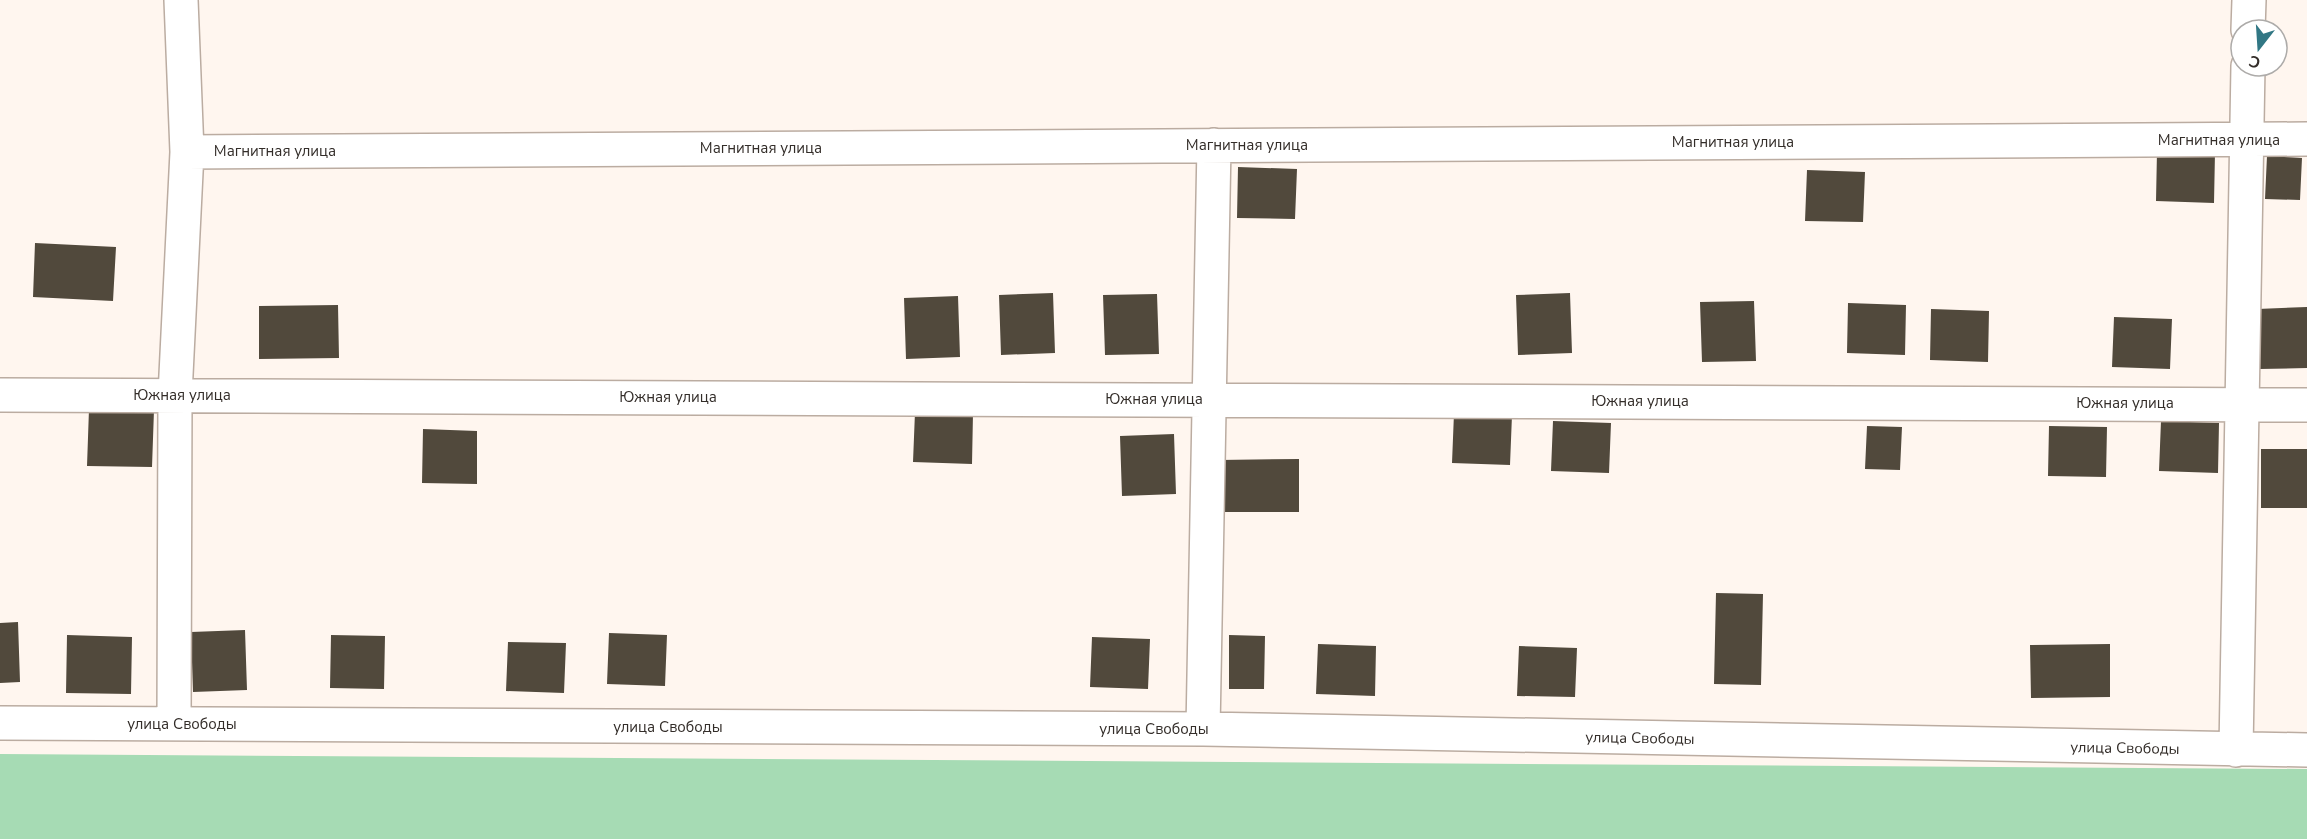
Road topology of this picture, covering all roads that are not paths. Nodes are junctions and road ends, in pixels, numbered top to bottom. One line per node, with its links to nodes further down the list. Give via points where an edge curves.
1 (181, 0): 8 (street)
2 (2249, 0): 3 (street)
3 (2248, 18)
4 (2248, 78): 6 (street)
5 (2307, 139): 6 (street, Магнитная улица)
6 (2247, 140): 7 (street, Магнитная улица); 12 (street)
7 (1214, 145): 8 (street, Магнитная улица); 11 (street)
8 (187, 152): 10 (street)
9 (0, 395): 10 (street, Южная улица)
10 (175, 395): 11 (street, Южная улица); 15 (street)
11 (1209, 399): 12 (street, Южная улица); 16 (street)
12 (2242, 404): 13 (street, Южная улица); 17 (street)
13 (2307, 405)
14 (0, 723): 15 (street, улица Свободы)
15 (174, 724): 16 (street, улица Свободы)
16 (1203, 729): 17 (street, улица Свободы)
17 (2236, 750): 18 (street, улица Свободы)
18 (2307, 750)

